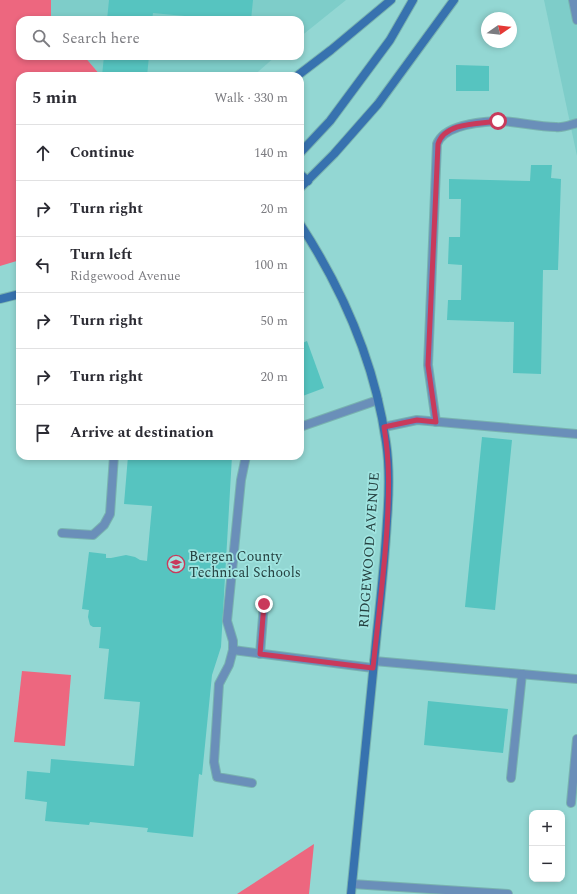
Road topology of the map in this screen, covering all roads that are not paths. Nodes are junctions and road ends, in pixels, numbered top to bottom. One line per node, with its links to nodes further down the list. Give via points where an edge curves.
1 (391, 0): 6 (street)
2 (413, 0): 8 (street, via 390,40 330,121)
3 (573, 0): 5 (lane)
4 (452, 2): 10 (street, via 378,104)
5 (577, 20)
6 (302, 72)
7 (577, 123): 16 (lane, via 557,128 498,121 454,128 440,138 428,365)
8 (304, 149)
9 (304, 178): 10 (street)
10 (308, 181): 11 (street)
11 (304, 184)
12 (304, 231): 15 (street, RIDGEWOOD AVENUE, via 347,308 365,352)
13 (16, 295): 14 (street)
14 (0, 299)
15 (378, 400): 17 (lane); 18 (street, RIDGEWOOD AVENUE)
16 (436, 422): 18 (lane, via 417,420); 19 (lane)
17 (304, 426)
18 (384, 427): 26 (street, RIDGEWOOD AVENUE, via 390,485)
19 (577, 434)
20 (114, 460): 22 (lane, via 110,514 104,525 93,535)
21 (245, 460): 24 (lane, via 227,621)
22 (62, 533)
23 (264, 604): 25 (lane)
24 (233, 650): 25 (lane); 31 (lane, via 229,665 219,684 214,762 217,777)
25 (260, 654): 26 (lane)
26 (374, 664): 27 (lane); 33 (street, RIDGEWOOD AVENUE)
27 (522, 674): 28 (lane); 30 (lane)
28 (577, 679)
29 (577, 739): 32 (lane)
30 (511, 778)
31 (252, 782)
32 (571, 803)
33 (352, 884): 34 (street, RIDGEWOOD AVENUE); 35 (lane)
34 (351, 894)
35 (508, 894)

